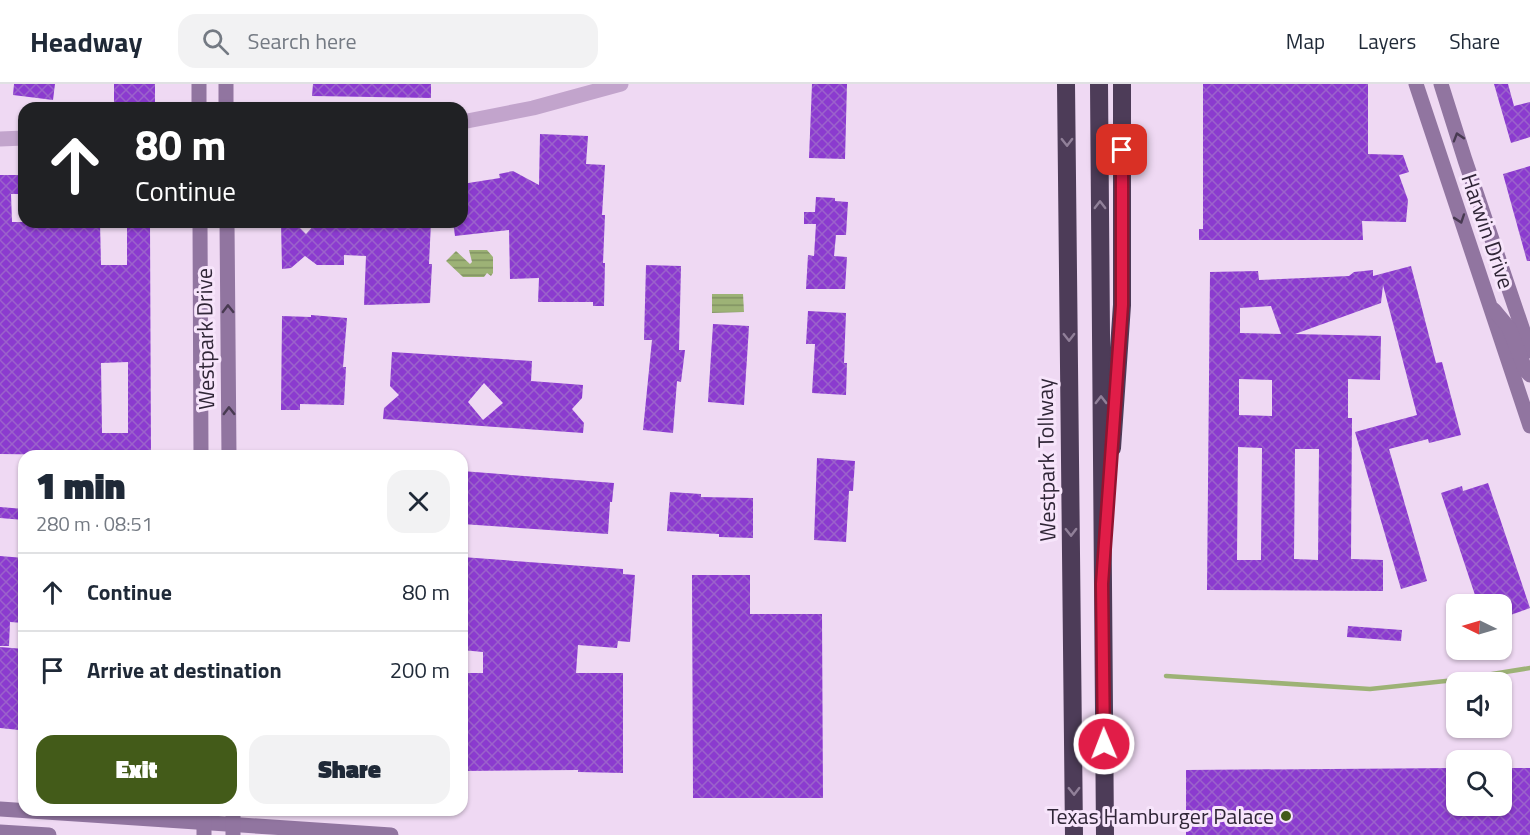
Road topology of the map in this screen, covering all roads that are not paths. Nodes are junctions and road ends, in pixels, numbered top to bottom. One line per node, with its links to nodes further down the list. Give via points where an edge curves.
1 (199, 84): 9 (main road)
2 (226, 84): 10 (main road)
3 (621, 84): 11 (street)
4 (1066, 84): 35 (highway, Westpark Tollway, one-way to 35)
5 (1099, 84): 26 (highway, one-way to 5)
6 (1122, 84): 26 (highway, via 1122,305)
7 (1416, 84): 15 (main road, Harwin Drive)
8 (1442, 84): 14 (main road, Harwin Drive, one-way to 8)
9 (199, 102)
10 (226, 102)
11 (468, 121)
12 (18, 138): 13 (street)
13 (0, 140)
14 (1465, 160): 15 (main road); 19 (main road, Harwin Drive)
15 (1442, 167): 18 (main road, Harwin Drive, one-way to 18)
16 (200, 228): 20 (main road, Westpark Drive)
17 (227, 228): 21 (main road, Westpark Drive, one-way to 17)
18 (1490, 306): 22 (main road, via 1509,328); 23 (main road, Harwin Drive)
19 (1530, 351)
20 (201, 365): 21 (main road); 24 (main road, Westpark Drive)
21 (228, 365): 25 (main road, Westpark Drive, one-way to 21)
22 (1530, 375)
23 (1530, 426)
24 (201, 450)
25 (229, 450)
26 (1102, 584): 36 (highway)
27 (0, 809): 28 (main road)
28 (18, 810)
29 (102, 816): 30 (main road)
30 (204, 823): 31 (main road)
31 (233, 824): 34 (main road)
32 (0, 832): 33 (main road)
33 (49, 835)
34 (391, 835)
35 (1074, 835)
36 (1105, 835)

